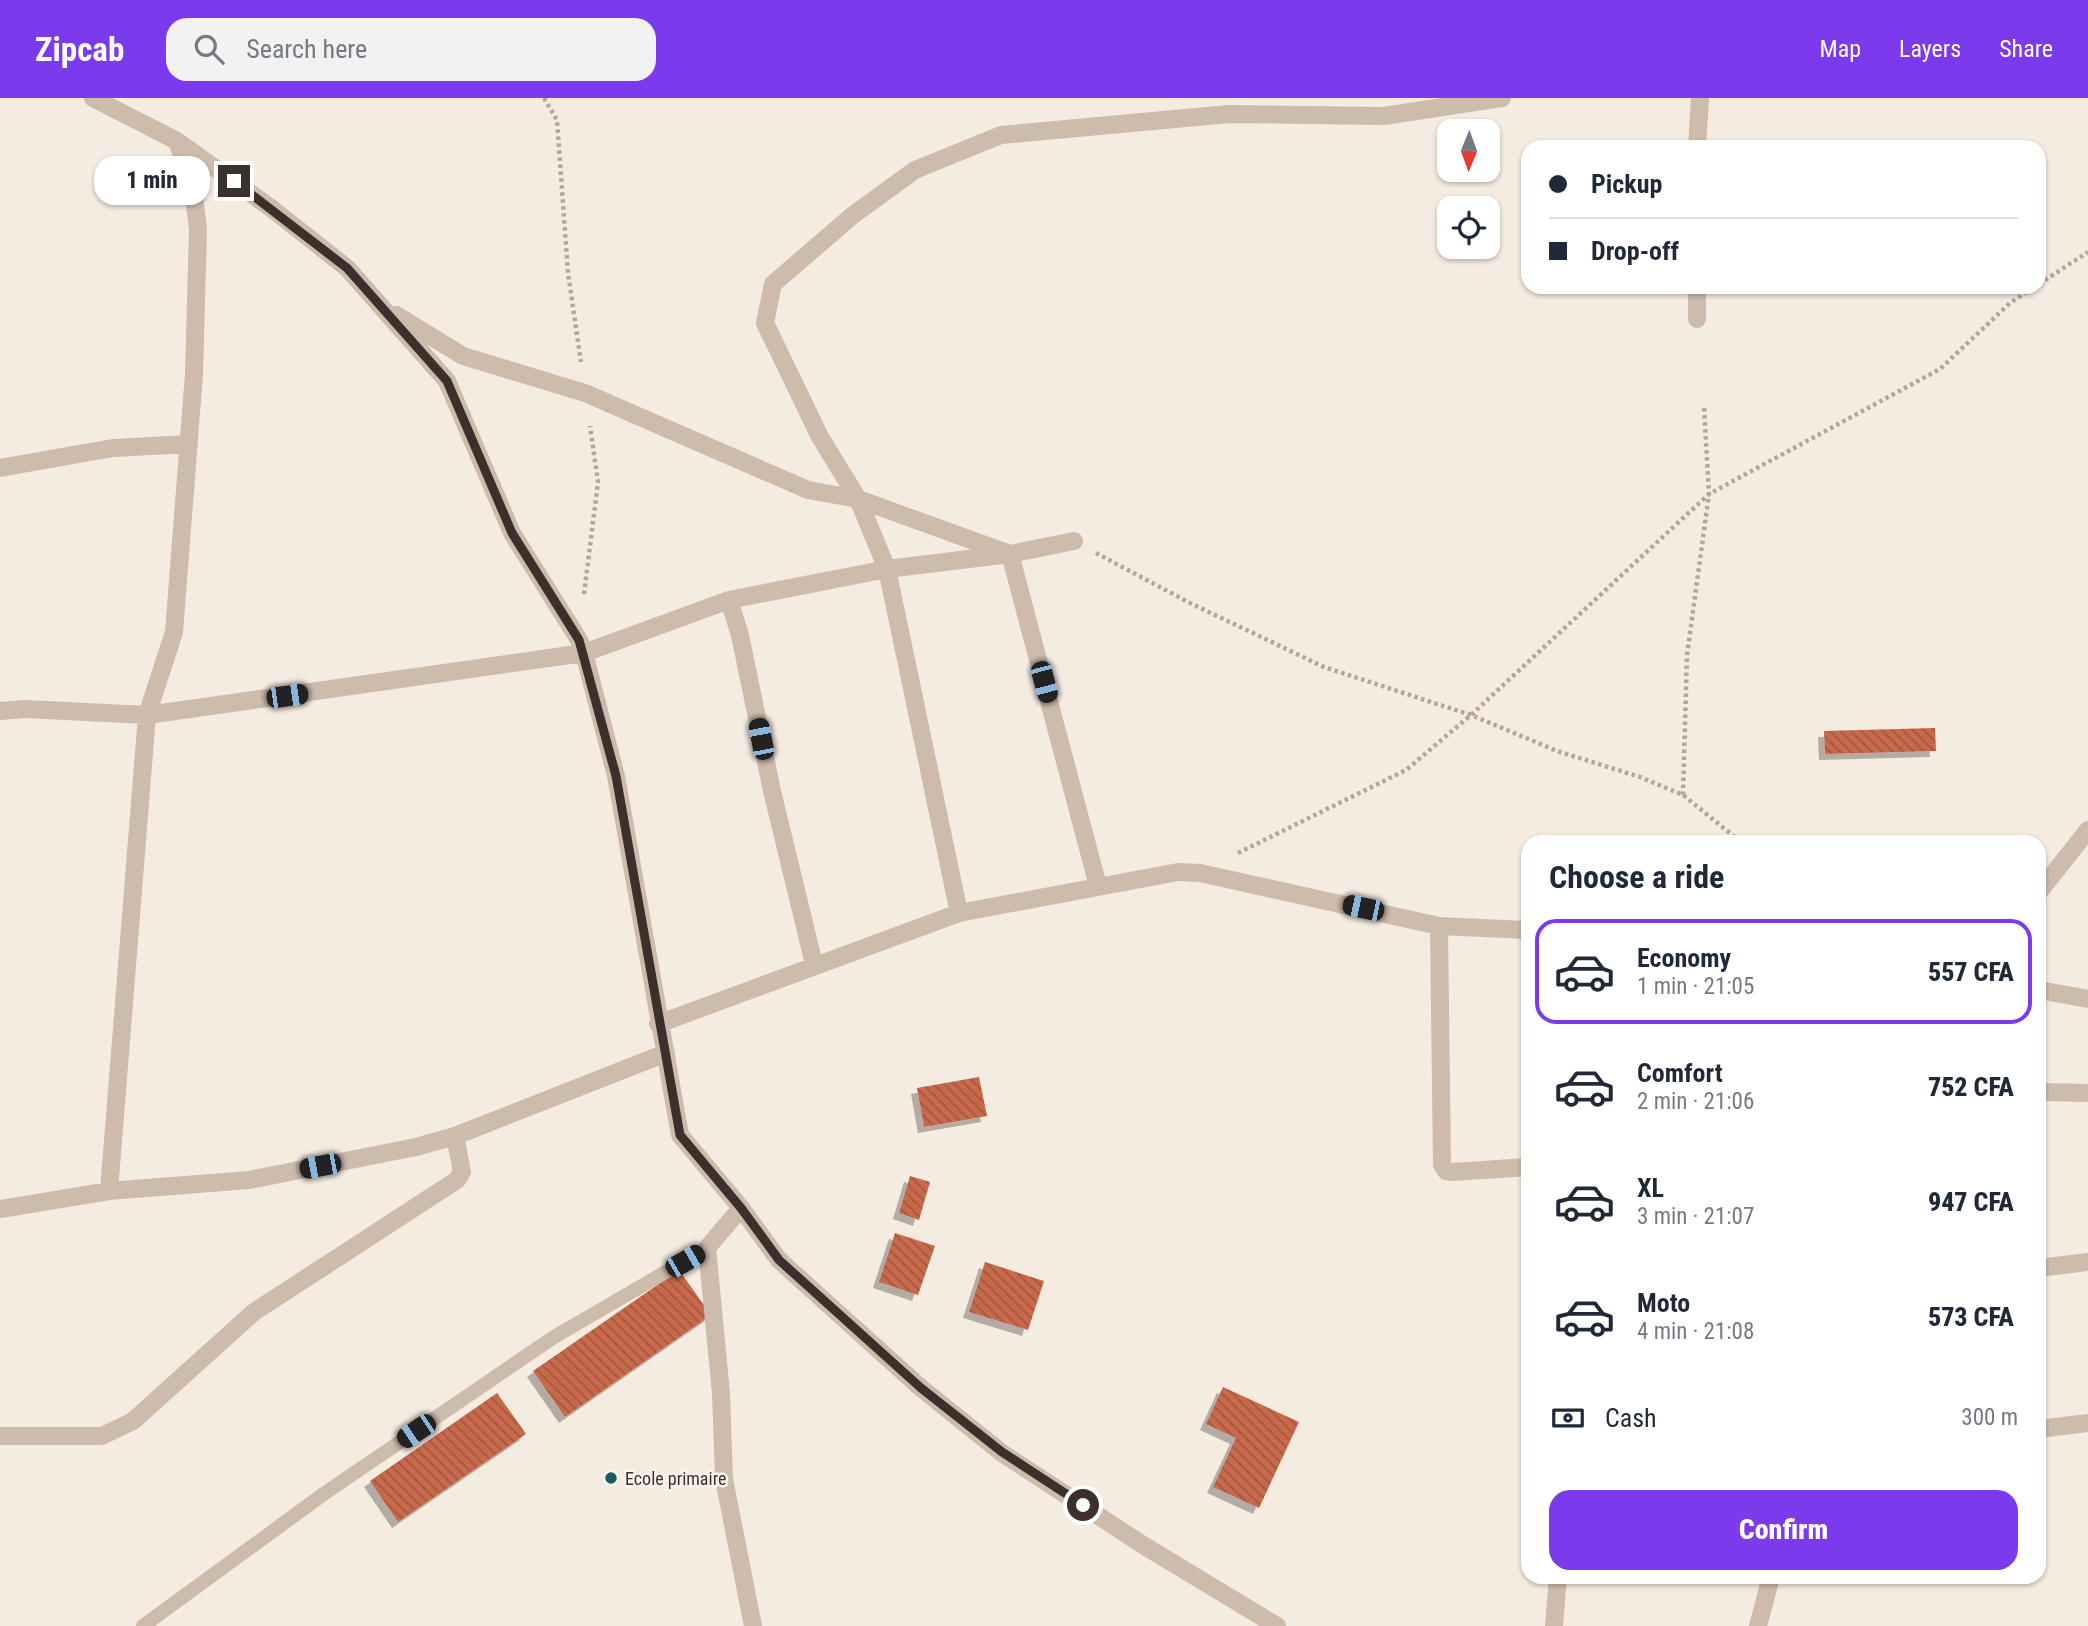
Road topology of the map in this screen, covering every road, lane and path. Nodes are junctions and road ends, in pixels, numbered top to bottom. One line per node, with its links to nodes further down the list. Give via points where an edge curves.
1 (93, 98): 5 (street)
2 (1502, 98): 16 (street, via 1383,116 1229,114 1001,135 915,170 853,215 773,284 765,323 820,437)
3 (1700, 98): 4 (street)
4 (1697, 140)
5 (177, 141): 10 (street, via 347,268); 13 (street, via 193,189 198,229)
6 (2088, 252): 7 (path)
7 (2046, 279)
8 (1697, 294): 11 (street)
9 (2024, 294): 15 (path, via 1940,369)
10 (381, 306): 16 (street, via 463,356 585,393 808,490); 21 (street, via 447,381 512,533)
11 (1697, 319)
12 (1704, 407): 15 (path)
13 (189, 444): 14 (street, via 113,448); 23 (street, via 174,632)
14 (0, 468)
15 (1709, 494): 24 (path); 25 (path, via 1687,654)
16 (858, 499): 18 (street); 19 (street)
17 (1074, 541): 18 (street); 24 (path, via 1324,667)
18 (1010, 554): 19 (street); 30 (street)
19 (887, 569): 20 (street); 31 (street)
20 (729, 600): 21 (street); 34 (street)
21 (584, 653): 23 (street); 37 (street, via 616,776)
22 (0, 711): 23 (street)
23 (147, 715): 43 (street)
24 (1471, 715): 25 (path); 28 (path, via 1406,770)
25 (1683, 795): 27 (path)
26 (2087, 832): 29 (street)
27 (1732, 835)
28 (1199, 873): 30 (street, via 1178,872); 32 (street)
29 (2046, 883)
30 (1098, 886): 31 (street)
31 (959, 913): 34 (street)
32 (1439, 926): 33 (street); 42 (street, via 1442,1165 1453,1172)
33 (1521, 930)
34 (814, 964): 37 (street)
35 (2046, 991): 36 (street)
36 (2088, 999)
37 (658, 1024): 38 (street)
38 (666, 1053): 41 (street); 44 (street, via 680,1135)
39 (2046, 1092): 40 (street)
40 (2088, 1093)
41 (455, 1136): 43 (street, via 249,1180); 51 (street, via 462,1172 457,1180 254,1312 133,1421 102,1436)
42 (1521, 1167)
43 (109, 1191): 45 (street)
44 (741, 1208): 46 (street); 56 (street, via 779,1260 921,1388 1002,1452)
45 (0, 1209)
46 (707, 1248): 54 (lane, via 542,1345 325,1493); 55 (street, via 724,1479)
47 (2088, 1262): 48 (street)
48 (2046, 1267)
49 (2088, 1423): 50 (street)
50 (2046, 1428)
51 (0, 1436)
52 (1557, 1584): 57 (street)
53 (1769, 1584): 58 (street)
54 (143, 1626)
55 (753, 1626)
56 (1278, 1626)
57 (1554, 1626)
58 (1758, 1626)

